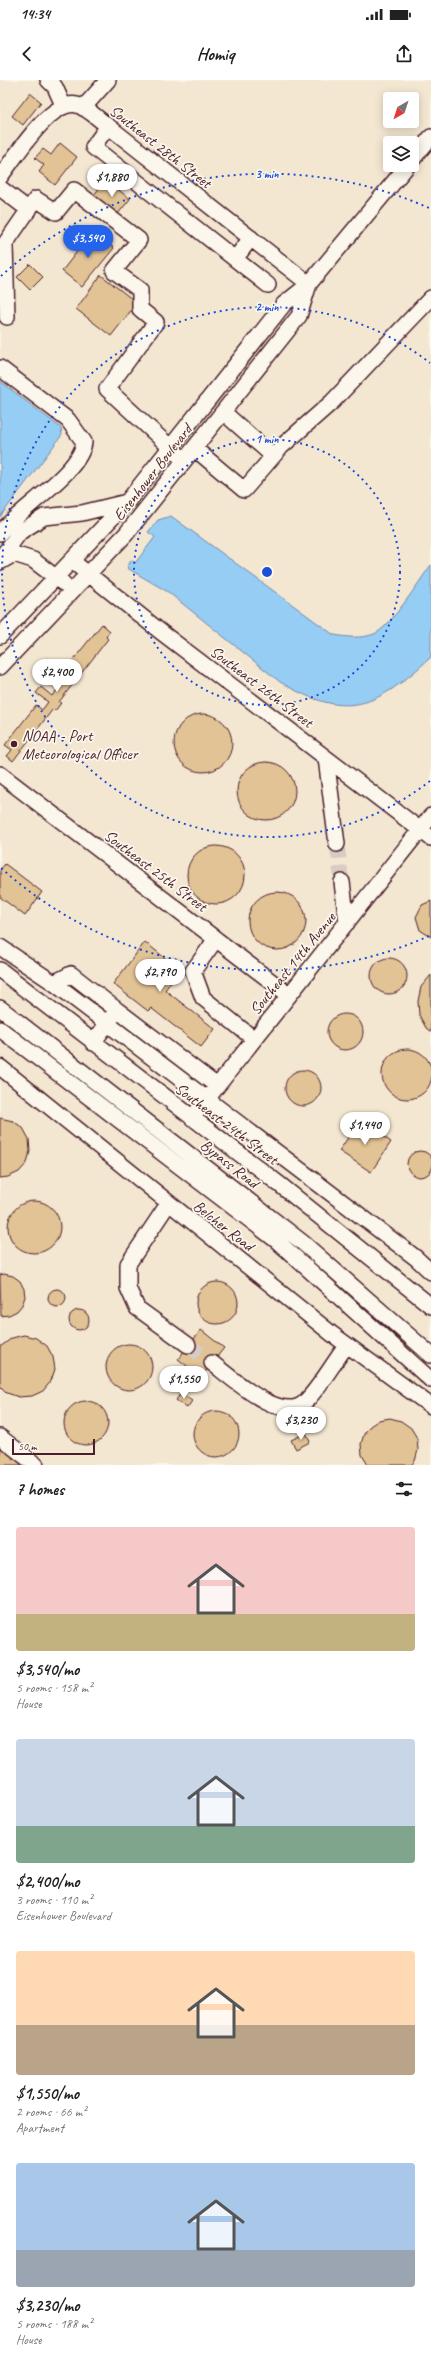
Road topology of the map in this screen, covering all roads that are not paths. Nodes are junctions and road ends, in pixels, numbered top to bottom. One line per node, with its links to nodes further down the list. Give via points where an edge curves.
1 (48, 80): 3 (street, via 55,87)
2 (108, 80): 4 (street)
3 (63, 105): 4 (street, Southeast 28th Street, via 77,105); 9 (street, via 43,121)
4 (82, 108): 5 (street, Southeast 28th Street)
5 (108, 126): 12 (street, Southeast 28th Street); 13 (street, via 93,148)
6 (431, 137): 7 (street)
7 (419, 152)
8 (402, 172): 14 (street, Eisenhower Boulevard)
9 (0, 177)
10 (0, 188): 11 (street)
11 (29, 210): 17 (street, via 5,244); 20 (street, via 36,199 56,212 74,190 138,240 114,271 140,290 140,309 156,322 106,388)
12 (251, 238): 13 (street); 14 (street, Southeast 28th Street)
13 (235, 259): 15 (street)
14 (309, 284): 19 (street, Eisenhower Boulevard, via 299,316); 20 (street, Eisenhower Boulevard, via 284,304)
15 (268, 285)
16 (431, 298): 22 (street, via 332,402)
17 (7, 317)
18 (0, 368): 25 (street, via 68,420 84,442 83,451 57,482)
19 (223, 412): 21 (street, Eisenhower Boulevard); 22 (street)
20 (170, 448): 23 (street); 24 (street, Eisenhower Boulevard)
21 (194, 448): 22 (street, via 244,490); 23 (street, Eisenhower Boulevard)
22 (273, 456)
23 (184, 460): 28 (street, Eisenhower Boulevard, via 126,534)
24 (127, 502): 26 (street, via 82,514 44,517 20,532); 27 (street, Eisenhower Boulevard)
25 (0, 533)
26 (0, 561): 29 (street, via 14,554 33,560)
27 (72, 561): 28 (street, Southeast 26th Street); 29 (street, Eisenhower Boulevard)
28 (89, 576): 30 (street, Eisenhower Boulevard); 33 (street, Southeast 26th Street)
29 (57, 577): 30 (street); 31 (street, Eisenhower Boulevard)
30 (73, 592): 32 (street, Eisenhower Boulevard)
31 (0, 636)
32 (0, 667)
33 (326, 758): 36 (street, Southeast 26th Street); 37 (street)
34 (0, 774): 40 (street, Southeast 25th Street)
35 (431, 816): 36 (street, Southeast 14th Avenue)
36 (426, 834): 39 (street, Southeast 14th Avenue)
37 (337, 844)
38 (342, 882): 39 (street)
39 (348, 922): 44 (street, Southeast 14th Avenue)
40 (216, 939): 44 (street, Southeast 25th Street); 49 (street, via 193,971 203,998)
41 (2, 948): 43 (street, Southeast 24th Street)
42 (0, 970): 50 (street, Southeast 24th Street)
43 (54, 983): 46 (street, via 71,974); 47 (street, Southeast 24th Street)
44 (289, 995): 49 (street, Southeast 14th Avenue)
45 (0, 1008): 64 (street, Bypass Road, via 302,1242)
46 (117, 1010): 47 (street); 52 (street)
47 (108, 1023): 50 (street); 53 (street, Southeast 24th Street)
48 (0, 1029): 66 (street, via 276,1240)
49 (254, 1039): 52 (street, Southeast 14th Avenue)
50 (93, 1043): 54 (street, Southeast 24th Street)
51 (0, 1067): 57 (street, Belcher Road)
52 (217, 1086): 53 (street, Southeast 14th Avenue)
53 (207, 1099): 54 (street, Southeast 14th Avenue); 55 (street, Southeast 24th Street)
54 (192, 1118): 56 (street, Southeast 24th Street)
55 (294, 1165): 56 (street); 58 (street, Southeast 24th Street)
56 (278, 1184): 59 (street, Southeast 24th Street)
57 (168, 1204): 62 (street, via 128,1264 128,1288 137,1308); 63 (street, Belcher Road)
58 (431, 1272)
59 (416, 1293): 60 (street); 61 (street, Southeast 24th Street)
60 (431, 1298)
61 (431, 1306)
62 (188, 1345)
63 (347, 1345): 65 (street, via 304,1403 286,1409 268,1404); 67 (street, Belcher Road)
64 (431, 1355)
65 (212, 1363)
66 (431, 1380)
67 (431, 1406)
68 (0, 1437): 69 (street)
69 (36, 1465)

